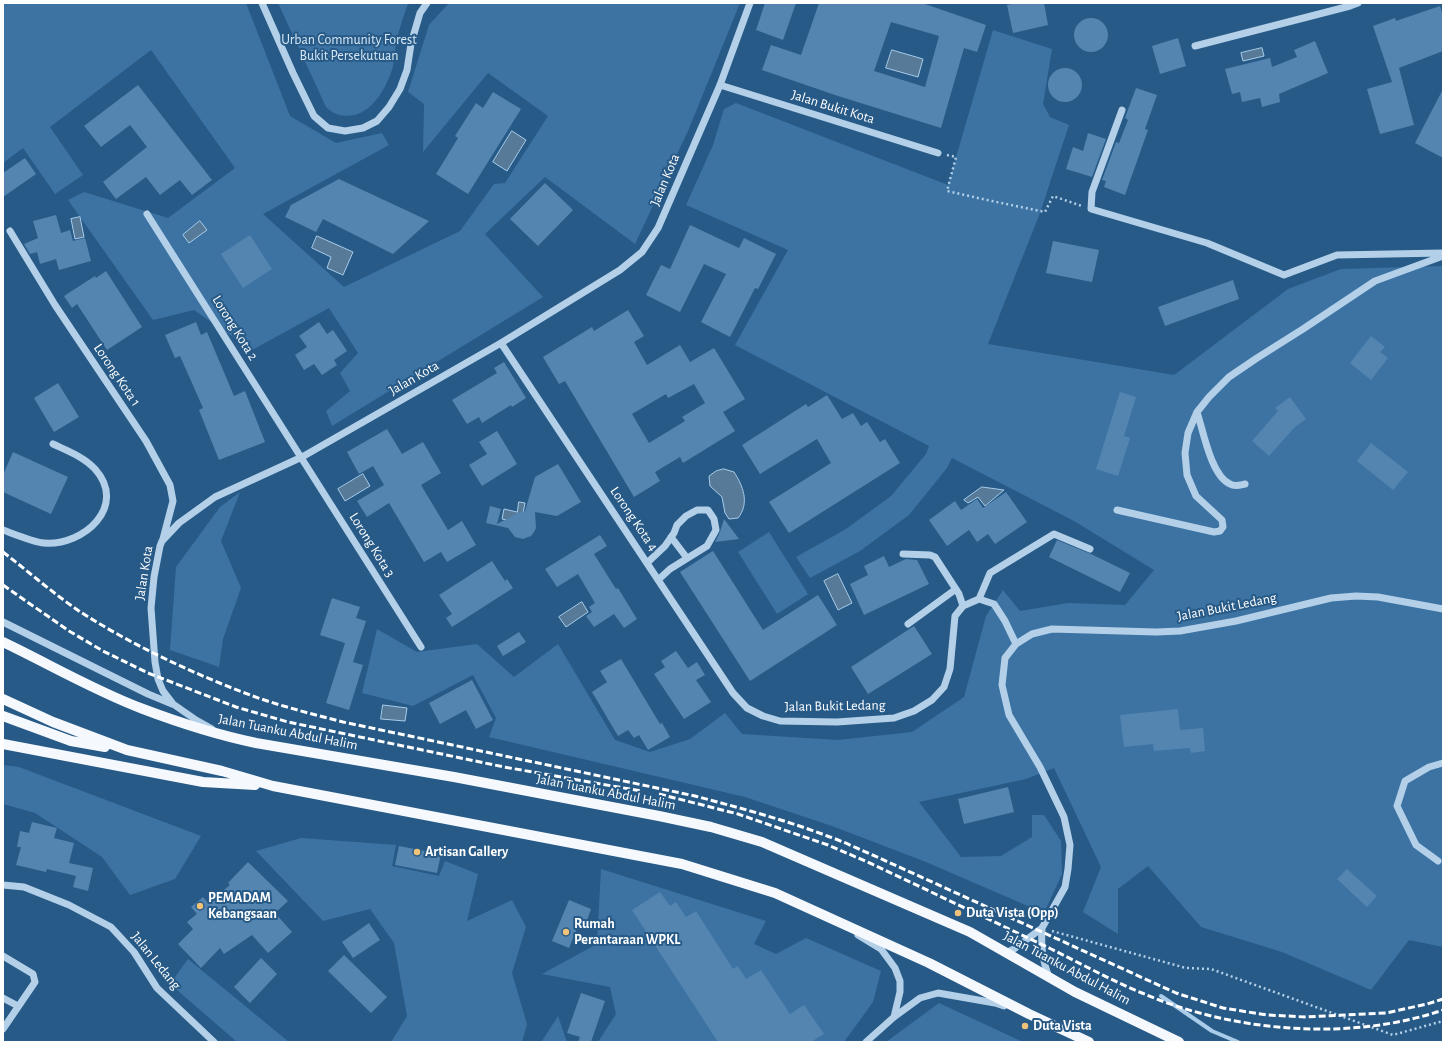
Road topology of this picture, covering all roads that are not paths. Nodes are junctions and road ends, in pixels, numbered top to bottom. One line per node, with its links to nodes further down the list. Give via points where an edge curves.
1 (262, 3): 2 (street, via 314,116 328,128 345,132 363,128 377,121 389,107 400,89 420,13)
2 (428, 3)
3 (750, 3): 6 (street, Jalan Kota)
4 (1358, 3): 5 (street)
5 (1195, 46)
6 (720, 85): 8 (street, Jalan Bukit Kota); 12 (street, Jalan Kota, via 658,228 642,252 620,270)
7 (1122, 110): 11 (street, via 1092,192 1091,209 1207,243 1284,275 1337,255)
8 (938, 153)
9 (147, 214): 15 (street, Lorong Kota 2)
10 (10, 231): 20 (street, Lorong Kota 1, via 55,305 146,441 170,486 173,501)
11 (1443, 254): 13 (street, via 1375,280 1228,377)
12 (501, 343): 15 (street, Jalan Kota); 24 (street, Lorong Kota 4)
13 (1197, 412): 16 (street, via 1217,471 1229,484); 17 (street, via 1188,433 1185,453 1188,475 1196,496 1222,520 1223,527 1220,531 1214,532)
14 (53, 444): 18 (street, via 85,460 96,470 103,482 106,494 105,508 97,522 74,539 60,542 43,543)
15 (302, 457): 20 (street, Jalan Kota, via 215,497 179,523); 34 (street, Lorong Kota 3)
16 (1245, 484)
17 (1117, 510)
18 (3, 530)
19 (671, 538): 23 (street); 23 (street, via 677,525 686,516 697,510 708,510 714,519 716,530 707,546); 24 (street)
20 (162, 541): 36 (street, Jalan Kota, via 154,577 152,608 155,662 163,691)
21 (1090, 549): 27 (street, via 1054,534 990,573)
22 (903, 554): 26 (street, via 935,557)
23 (687, 558): 25 (street)
24 (647, 563): 25 (street, Lorong Kota 4)
25 (658, 580): 37 (street, Lorong Kota 4, via 734,693)
26 (956, 589): 28 (street); 31 (street)
27 (978, 599): 28 (street); 33 (street, via 994,604)
28 (964, 606): 37 (street, Jalan Bukit Ledang, via 955,616 950,669 944,687 932,700 914,711 894,718 837,722 780,721)
29 (1443, 610): 33 (street, Jalan Bukit Ledang, via 1378,597 1356,596 1331,598 1236,621 1180,631 1052,629 1032,634)
30 (3, 622): 36 (street)
31 (908, 624)
32 (3, 642): 39 (main road, Jalan Tuanku Abdul Halim, via 95,688 142,708)
33 (1016, 644): 47 (street, Jalan Bukit Ledang, via 1005,658 1002,686 1009,715 1040,767 1064,817 1070,845 1065,887)
34 (421, 647)
35 (3, 699): 41 (main road, via 53,722)
36 (173, 704): 39 (street, Jalan Kota)
37 (747, 708)
38 (3, 716): 41 (main road, via 71,741)
39 (226, 736): 48 (main road, Jalan Tuanku Abdul Halim, via 711,827 762,842 970,932)
40 (3, 744): 43 (main road, via 203,782)
41 (127, 750): 43 (main road, via 222,771)
42 (1443, 763): 44 (street, via 1429,767 1405,781 1397,806 1416,845)
43 (273, 786): 46 (main road, via 682,864 775,893)
44 (1438, 860)
45 (3, 885): 56 (street, Jalan Ledang, via 24,887 69,905 111,927 134,952 157,988)
46 (833, 918): 53 (main road); 54 (street, via 881,950 895,968 900,981 900,992)
47 (1042, 928): 48 (street, Jalan Bukit Ledang); 50 (street, Jalan Bukit Ledang, via 1041,949)
48 (1006, 953): 50 (main road, Jalan Tuanku Abdul Halim)
49 (3, 956): 52 (street, via 35,977 35,982)
50 (1049, 977): 59 (main road, Jalan Tuanku Abdul Halim)
51 (3, 998): 52 (street)
52 (18, 1006): 55 (street)
53 (1029, 1014): 54 (street, via 995,1002 938,993 920,998); 58 (main road)
54 (894, 1017): 57 (street)
55 (3, 1029)
56 (214, 1042)
57 (866, 1042)
58 (1089, 1042)
59 (1179, 1042)

